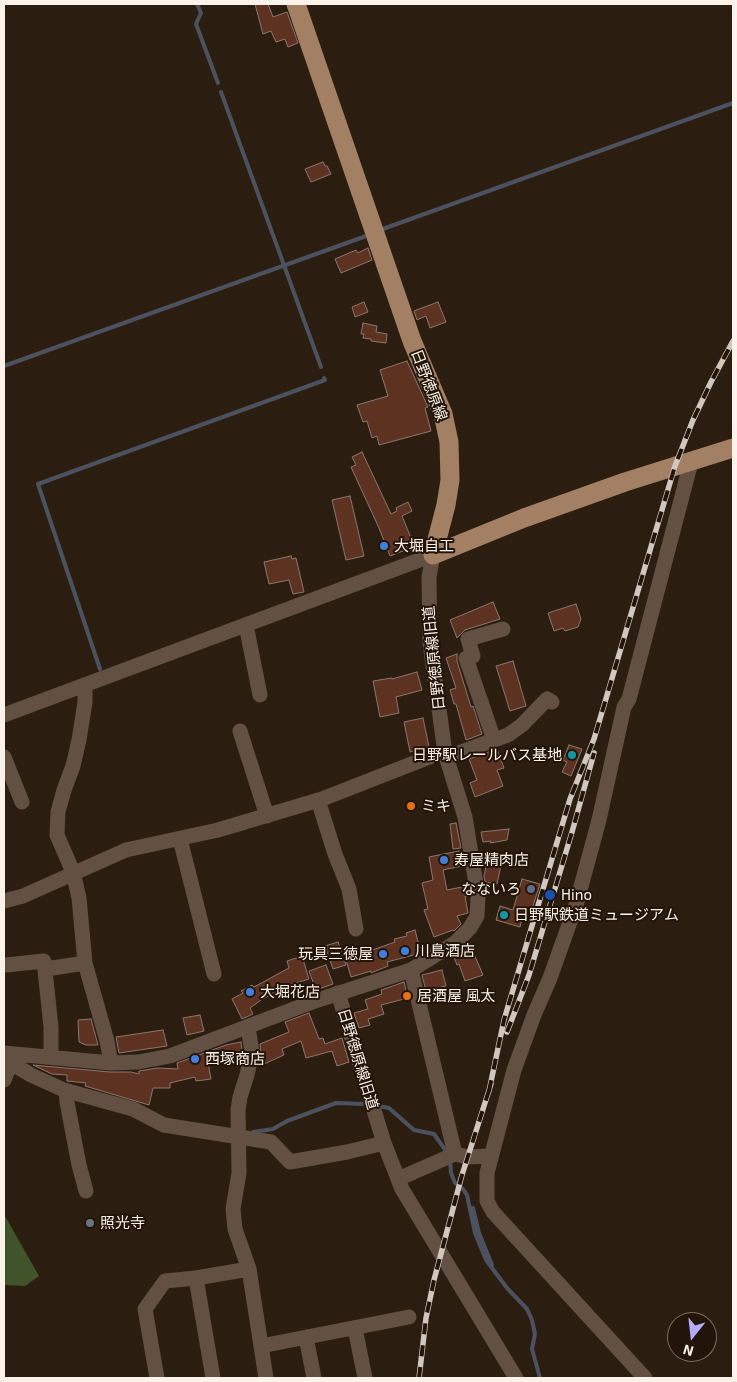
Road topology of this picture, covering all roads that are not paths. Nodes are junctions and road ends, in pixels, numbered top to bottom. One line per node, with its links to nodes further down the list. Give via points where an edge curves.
1 (296, 4): 4 (main road, 日野徳原線, via 412,341 443,414 449,442 450,480)
2 (733, 448): 3 (main road)
3 (691, 462): 4 (main road, via 524,518); 37 (street, via 629,699 624,707 576,905 514,1070)
4 (433, 555): 5 (street); 13 (street, 日野徳原線旧道, via 429,577 430,643)
5 (246, 625): 7 (street); 8 (street)
6 (503, 628): 12 (street, via 468,639 473,656 466,658)
7 (85, 685): 10 (street); 19 (street, via 77,749 58,812 57,835)
8 (260, 695)
9 (552, 702): 12 (street, via 548,699 508,735)
10 (4, 715)
11 (240, 731): 17 (street)
12 (494, 740): 13 (street, via 453,755)
13 (445, 753): 15 (street); 25 (street, 日野徳原線旧道, via 465,816 479,910 475,922 455,943)
14 (4, 757): 16 (street)
15 (318, 800): 17 (street); 21 (street, via 348,889)
16 (22, 802)
17 (267, 816): 18 (street)
18 (180, 838): 19 (street, via 126,850); 26 (street)
19 (73, 872): 20 (street, via 23,896); 22 (street, via 79,898)
20 (4, 901)
21 (356, 929)
22 (85, 964): 24 (street); 31 (street, via 108,1041)
23 (6, 965): 24 (street, via 44,961)
24 (46, 969): 30 (street)
25 (411, 970): 27 (street, 日野徳原線旧道); 36 (street)
26 (214, 974)
27 (338, 993): 28 (street); 35 (street, 日野徳原線旧道)
28 (248, 1028): 31 (street, via 170,1056); 34 (street, via 252,1052 240,1097)
29 (6, 1057): 30 (street); 32 (street); 33 (street, via 31,1075)
30 (51, 1057): 31 (street)
31 (111, 1063)
32 (4, 1080)
33 (66, 1091): 34 (street, via 133,1108 164,1125); 39 (street)
34 (238, 1136): 35 (street, via 271,1142 290,1162); 40 (street, via 239,1173 232,1209)
35 (384, 1143): 38 (street, 日野徳原線旧道)
36 (455, 1154): 37 (street); 38 (street)
37 (490, 1156): 52 (street, via 486,1192 492,1212)
38 (398, 1179): 51 (street, 日野徳原線旧道)
39 (86, 1191)
40 (248, 1269): 41 (street); 45 (street)
41 (196, 1278): 46 (street, via 165,1281 145,1309); 47 (street)
42 (409, 1317): 43 (street)
43 (355, 1328): 44 (street); 50 (street)
44 (306, 1337): 45 (street); 49 (street)
45 (261, 1346): 48 (street)
46 (157, 1378)
47 (213, 1378)
48 (266, 1378)
49 (314, 1378)
50 (365, 1378)
51 (516, 1378)
52 (645, 1378)

